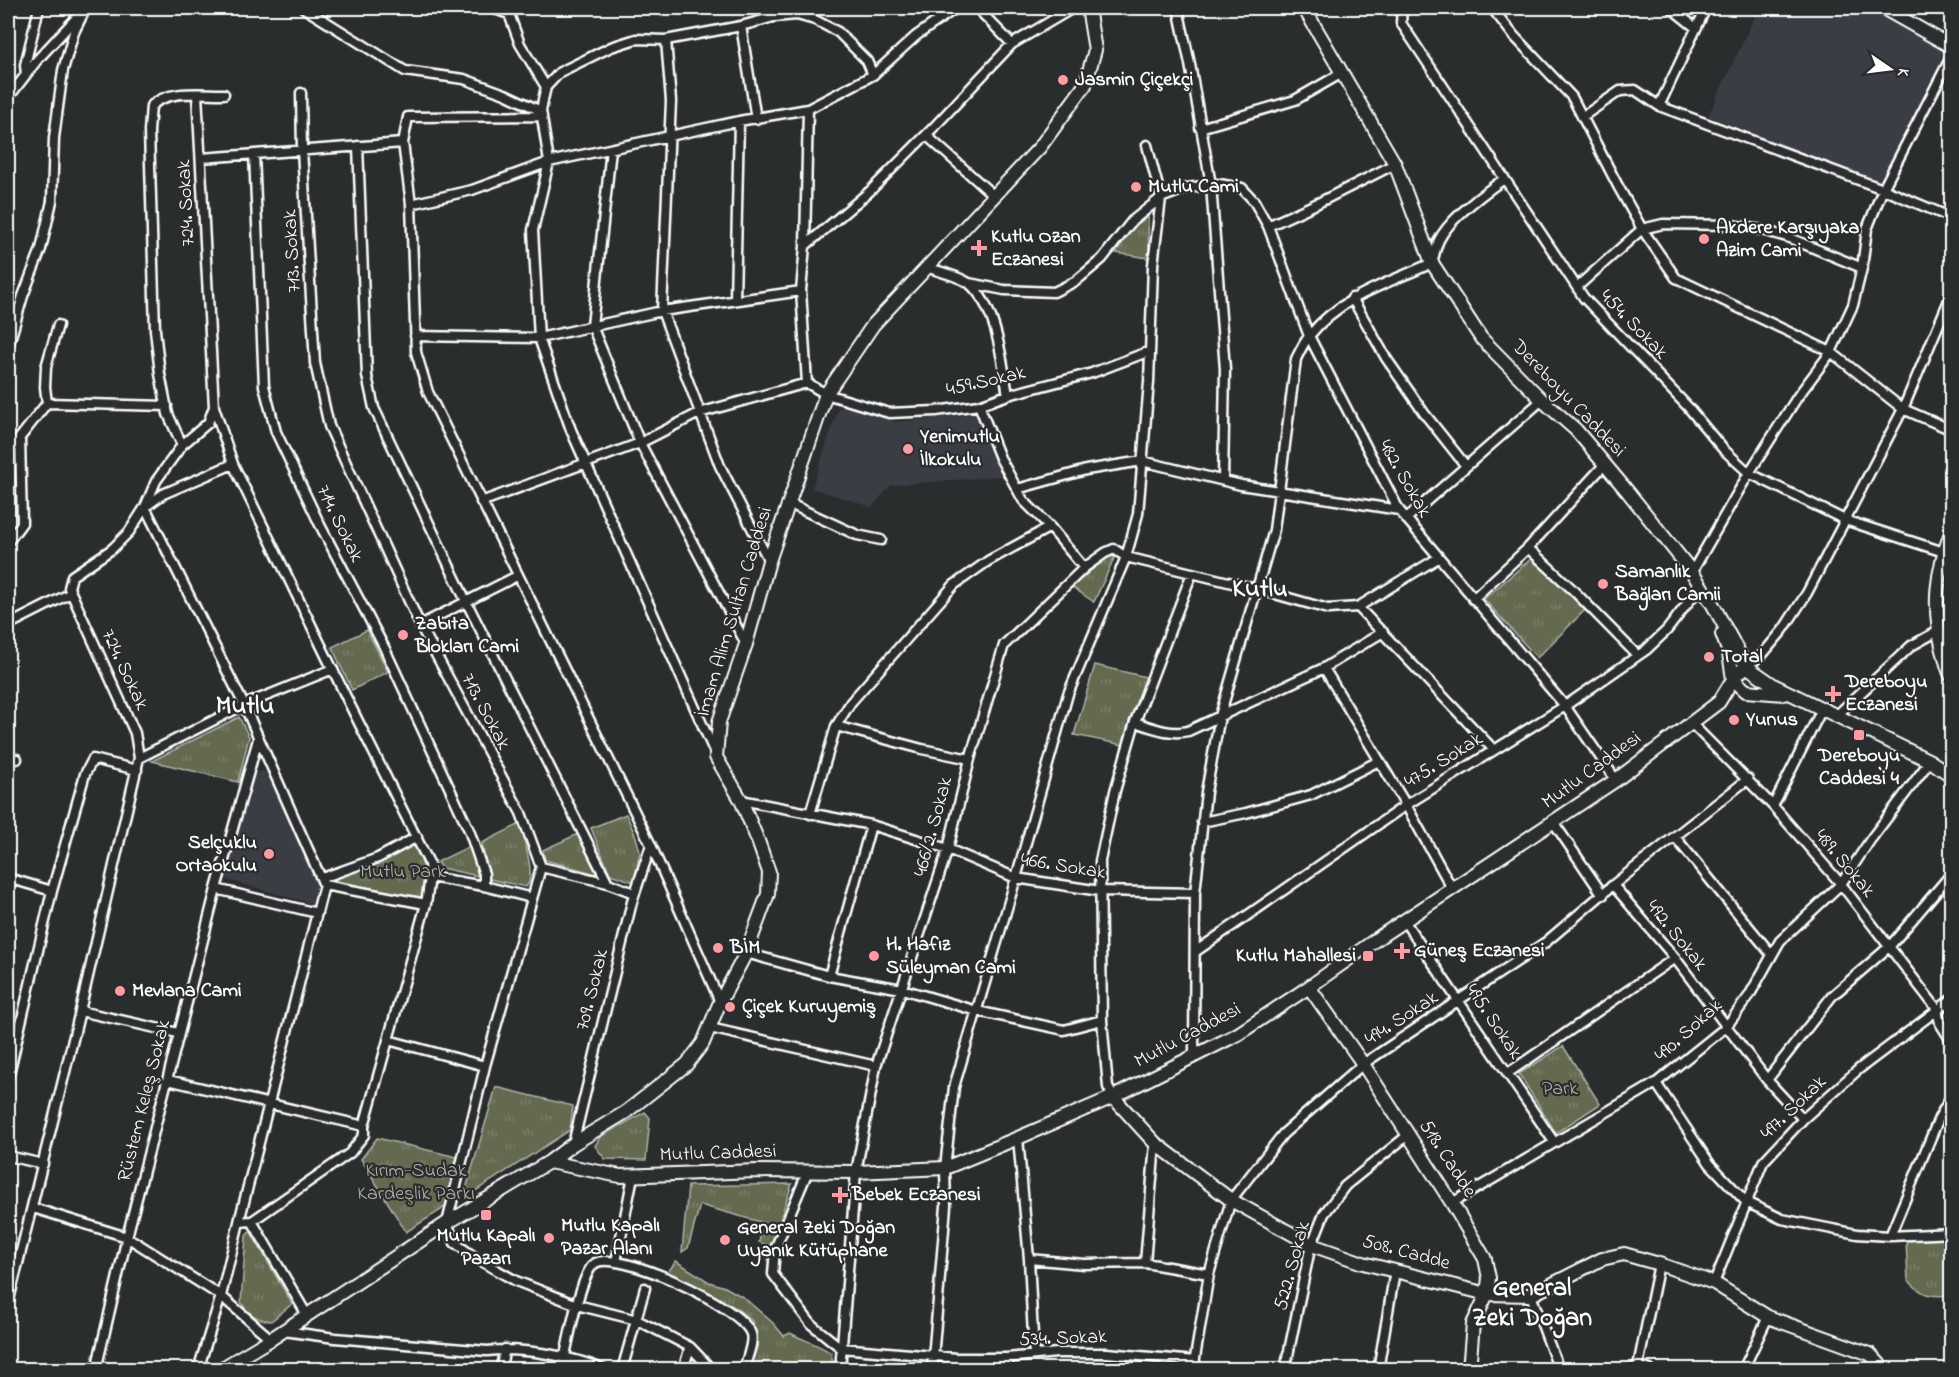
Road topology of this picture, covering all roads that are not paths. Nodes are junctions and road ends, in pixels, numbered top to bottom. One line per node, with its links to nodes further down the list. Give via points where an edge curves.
1 (39, 8): 23 (street, via 28,48)
2 (86, 8): 23 (street); 73 (street, via 63,70 54,138 52,201 41,249)
3 (304, 8): 32 (street, via 405,72 464,79 505,94)
4 (492, 8): 25 (street, via 509,14 520,44)
5 (956, 8): 24 (street, via 916,36)
6 (977, 8): 19 (street)
7 (1073, 8): 19 (street)
8 (1088, 8): 51 (street, İmam Alim Sultan Caddesi, via 1095,50 1085,85 1040,147)
9 (1178, 8): 36 (street)
10 (1304, 8): 22 (street, Dereboyu Caddesi)
11 (1402, 8): 48 (street, 454. Sokak, via 1401,23)
12 (1492, 8): 33 (street, via 1572,98)
13 (1671, 8): 17 (street)
14 (1706, 8): 17 (street)
15 (1882, 8): 20 (street)
16 (741, 26): 18 (street); 24 (street, via 797,15 815,20 838,32 853,46 867,61); 34 (street)
17 (1696, 28): 30 (street)
18 (666, 40): 25 (street, via 636,39 611,46 560,72); 38 (street, via 672,101)
19 (1012, 44): 37 (street)
20 (1952, 47)
21 (1952, 55): 50 (street)
22 (1342, 73): 36 (street, via 1295,100); 47 (street, Dereboyu Caddesi)
23 (26, 74): 29 (street)
24 (873, 75): 31 (street)
25 (546, 87): 32 (street)
26 (301, 93): 43 (street, 713. Sokak)
27 (197, 94): 28 (street); 45 (street, 724. Sokak); 82 (street, via 157,101 151,106 148,131 155,330)
28 (224, 94)
29 (8, 98)
30 (1659, 106): 33 (street, via 1635,90 1620,90); 50 (street)
31 (808, 110): 34 (street); 57 (street)
32 (541, 114): 39 (street, via 408,117); 46 (street)
33 (1582, 117): 56 (street)
34 (756, 119): 35 (street)
35 (739, 121): 38 (street); 66 (street)
36 (1200, 128): 49 (street)
37 (926, 135): 51 (street); 57 (street, via 870,191)
38 (670, 136): 42 (street); 67 (street)
39 (403, 143): 41 (street); 53 (street)
40 (1147, 145): 52 (street)
41 (358, 146): 43 (street); 123 (street, via 367,376 374,408)
42 (611, 149): 46 (street); 69 (street)
43 (302, 150): 44 (street); 127 (street, 713. Sokak, via 315,363 329,426)
44 (254, 154): 45 (street); 181 (street, 714. Sokak, via 264,386 276,432 470,830)
45 (201, 158): 83 (street, 724. Sokak)
46 (549, 162): 53 (street, via 472,190); 72 (street, via 533,230)
47 (1395, 164): 55 (street); 58 (street, Dereboyu Caddesi)
48 (1504, 179): 58 (street, via 1456,219 1439,240); 62 (street, 454. Sokak)
49 (1211, 185): 52 (street, via 1187,188); 55 (street, 482. Sokak, via 1242,188); 97 (street, via 1226,369)
50 (1883, 189): 54 (street); 60 (street, via 1867,229)
51 (993, 195): 59 (street, İmam Alim Sultan Caddesi)
52 (1161, 198): 61 (street, via 1132,221 1102,259 1076,281 1054,292 1004,290); 74 (street, via 1153,265)
53 (411, 204): 70 (street)
54 (1952, 218)
55 (1268, 226): 71 (street, 482. Sokak)
56 (1642, 229): 60 (street, via 1663,224 1731,225 1762,230); 62 (street); 75 (street, via 1676,278)
57 (805, 246): 63 (street)
58 (1432, 263): 65 (street); 79 (street, Dereboyu Caddesi, via 1481,338)
59 (926, 267): 61 (street); 77 (street, İmam Alim Sultan Caddesi, via 873,325)
60 (1862, 268): 75 (street, via 1853,305)
61 (969, 283): 78 (street, via 993,322)
62 (1576, 287): 96 (street, 454. Sokak)
63 (801, 291): 66 (street); 76 (street)
64 (1952, 293): 84 (street)
65 (1352, 298): 71 (street); 95 (street, via 1386,358)
66 (735, 300): 67 (street)
67 (662, 311): 69 (street); 85 (street)
68 (58, 325): 80 (street, via 46,367)
69 (592, 326): 72 (street); 88 (street)
70 (415, 336): 72 (street); 100 (street, via 428,392)
71 (1309, 336): 99 (street, via 1296,359); 103 (street, 482. Sokak)
72 (539, 338): 92 (street)
73 (8, 347)
74 (1150, 351): 78 (street, 459.Sokak, via 1092,373); 91 (street)
75 (1831, 352): 84 (street); 96 (street)
76 (807, 383): 77 (street, 459.Sokak); 85 (street)
77 (826, 394): 81 (street, 459.Sokak, via 889,413); 101 (street, İmam Alim Sultan Caddesi)
78 (1008, 395): 81 (street, 459.Sokak)
79 (1542, 400): 94 (street, Dereboyu Caddesi, via 1576,430); 95 (street)
80 (47, 403): 82 (street); 87 (street)
81 (979, 405): 98 (street)
82 (167, 406): 89 (street)
83 (214, 407): 89 (street, via 208,423); 93 (street, 724. Sokak)
84 (1903, 409): 86 (street); 105 (street)
85 (699, 413): 88 (street); 114 (street, via 720,466)
86 (1952, 430)
87 (20, 438): 90 (street); 109 (street, via 22,523)
88 (640, 443): 92 (street); 130 (street)
89 (182, 445): 102 (street, via 156,482)
90 (8, 453)
91 (1142, 461): 97 (street); 98 (street, via 1086,470); 112 (street, via 1138,514)
92 (585, 462): 100 (street); 152 (street)
93 (233, 464): 102 (street); 135 (street, 724. Sokak)
94 (1605, 464): 110 (street); 116 (street, Dereboyu Caddesi)
95 (1466, 466): 104 (street)
96 (1749, 473): 105 (street, 454. Sokak); 116 (street)
97 (1223, 480): 99 (street)
98 (1017, 489): 106 (street)
99 (1279, 491): 103 (street); 120 (street, via 1274,530)
100 (481, 502): 118 (street)
101 (790, 504): 108 (street, via 857,535); 114 (street, İmam Alim Sultan Caddesi)
102 (145, 507): 121 (street, via 112,549 72,576); 142 (street)
103 (1399, 510): 104 (street, 482. Sokak)
104 (1406, 519): 113 (street, 482. Sokak)
105 (1845, 520): 111 (street, 454. Sokak); 132 (street, via 1807,593)
106 (1050, 527): 115 (street); 149 (street, via 954,585 851,702)
107 (1952, 530): 111 (street)
108 (881, 540)
109 (8, 542)
110 (1528, 548): 122 (street); 131 (street)
111 (1944, 552): 128 (street, via 1937,587)
112 (1126, 557): 115 (street, 466/2. Sokak, via 1114,549); 117 (street); 176 (street, via 1068,694)
113 (1438, 558): 122 (street, 482. Sokak); 125 (street)
114 (769, 561): 130 (street, İmam Alim Sultan Caddesi)
115 (1084, 568): 154 (street, 466/2. Sokak, via 1004,645)
116 (1692, 572): 119 (street, Dereboyu Caddesi)
117 (1192, 573): 120 (street); 147 (street)
118 (517, 576): 123 (street); 170 (street)
119 (1700, 587): 124 (street, Dereboyu Caddesi); 131 (street, 475. Sokak, via 1667,630)
120 (1257, 589): 125 (street, via 1328,609); 145 (street)
121 (71, 593): 126 (street); 153 (street, 724. Sokak, via 135,733)
122 (1473, 599): 143 (street, 482. Sokak)
123 (466, 601): 127 (street); 178 (street)
124 (1713, 605): 133 (street, Dereboyu Caddesi); 138 (street, via 1729,653)
125 (1358, 607): 129 (street)
126 (8, 625)
127 (420, 625): 172 (street, 713. Sokak, via 521,813)
128 (1938, 631): 137 (street); 146 (street, via 1911,646)
129 (1383, 632): 134 (street); 151 (street)
130 (746, 644): 152 (street, İmam Alim Sultan Caddesi, via 719,722)
131 (1637, 655): 143 (street, 475. Sokak)
132 (1762, 655): 133 (street); 136 (street)
133 (1746, 666): 136 (street, Dereboyu Caddesi); 138 (street, Mutlu Caddesi)
134 (1324, 668): 145 (street); 155 (street)
135 (333, 669): 142 (street); 168 (street, 724. Sokak)
136 (1760, 676): 139 (street); 140 (street, Dereboyu Caddesi)
137 (1952, 677)
138 (1733, 680): 139 (street); 141 (street, Mutlu Caddesi)
139 (1746, 691): 140 (street); 141 (street)
140 (1794, 695): 144 (street, Dereboyu Caddesi)
141 (1719, 702): 148 (street, Mutlu Caddesi)
142 (244, 705): 150 (street); 153 (street)
143 (1565, 706): 151 (street, 475. Sokak); 160 (street, 482. Sokak)
144 (1822, 709): 146 (street, Dereboyu Caddesi); 163 (street)
145 (1220, 716): 147 (street, via 1177,734); 165 (street)
146 (1837, 716): 156 (street, Dereboyu Caddesi)
147 (1135, 723): 185 (street, via 1114,791 1100,861)
148 (1691, 723): 159 (street, 489. Sokak); 160 (street, Mutlu Caddesi)
149 (836, 726): 154 (street); 164 (street)
150 (258, 739): 177 (street); 182 (street, Rüstem Keleş Sokak)
151 (1493, 749): 162 (street, 475. Sokak)
152 (716, 757): 161 (street)
153 (139, 758): 157 (street, 724. Sokak)
154 (970, 759): 171 (street, 466/2. Sokak)
155 (1379, 761): 162 (street); 165 (street, via 1311,795)
156 (1930, 761): 158 (street, Dereboyu Caddesi); 179 (street, 490. Sokak)
157 (137, 770): 184 (street, via 93,759 85,774); 205 (street, 724. Sokak)
158 (1952, 776)
159 (1748, 779): 163 (street, 489. Sokak); 169 (street, 494. Sokak)
160 (1616, 780): 166 (street, Mutlu Caddesi)
161 (741, 800): 164 (street, 466. Sokak); 195 (street, via 769,872 768,894)
162 (1406, 804): 183 (street); 194 (street, 475. Sokak)
163 (1773, 806): 179 (street, 489. Sokak)
164 (810, 814): 167 (street, 466. Sokak)
165 (1202, 822): 187 (street)
166 (1554, 823): 183 (street, Mutlu Caddesi); 188 (street)
167 (871, 825): 171 (street, 466. Sokak); 198 (street)
168 (417, 837): 174 (street, 724. Sokak, via 429,863); 177 (street)
169 (1675, 837): 180 (street, 494. Sokak); 196 (street)
170 (651, 845): 186 (street, 709. Sokak); 203 (street)
171 (948, 849): 176 (street, 466. Sokak); 200 (street, 466/2. Sokak)
172 (541, 867): 178 (street); 189 (street)
173 (1952, 873): 193 (street)
174 (430, 877): 181 (street); 190 (street)
175 (8, 878): 184 (street)
176 (1016, 878): 185 (street, 466. Sokak); 206 (street)
177 (323, 881): 190 (street); 191 (street)
178 (608, 883): 186 (street)
179 (1841, 884): 193 (street, 489. Sokak); 196 (street, 490. Sokak, via 1780,940)
180 (1613, 885): 188 (street, 494. Sokak); 197 (street, 492. Sokak)
181 (484, 886): 189 (street)
182 (216, 889): 191 (street); 210 (street, Rüstem Keleş Sokak)
183 (1453, 890): 192 (street, Mutlu Caddesi)
184 (52, 891): 218 (street)
185 (1100, 891): 187 (street, 466. Sokak); 207 (street)
186 (634, 893): 231 (street, 709. Sokak)
187 (1195, 893): 194 (street)
188 (1603, 895): 202 (street, 494. Sokak, via 1546,942)
189 (532, 898): 215 (street)
190 (426, 904): 211 (street)
191 (317, 913): 224 (street)
192 (1405, 922): 199 (street, Mutlu Caddesi); 202 (street, 495. Sokak)
193 (1890, 946): 204 (street, 489. Sokak); 220 (street, via 1832,996)
194 (1195, 952): 213 (street)
195 (746, 953): 198 (street); 203 (street)
196 (1772, 955): 208 (street, 490. Sokak)
197 (1675, 958): 208 (street, 492. Sokak); 217 (street)
198 (828, 976): 200 (street)
199 (1309, 987): 213 (street, Mutlu Caddesi, via 1238,1034); 214 (street, 518. Cadde)
200 (902, 989): 206 (street); 216 (street, 466/2. Sokak)
201 (1952, 999): 204 (street, 497. Sokak)
202 (1459, 1001): 214 (street, 494. Sokak); 217 (street, 495. Sokak)
203 (720, 1002): 209 (street)
204 (1937, 1009): 212 (street, 489. Sokak, via 1940,1023); 225 (street, 497. Sokak, via 1858,1069)
205 (80, 1011): 210 (street); 234 (street, 724. Sokak)
206 (977, 1011): 207 (street, via 1064,1030); 235 (street, via 954,1086)
207 (1102, 1020): 223 (street, via 1108,1087)
208 (1726, 1027): 220 (street, 492. Sokak); 221 (street, 490. Sokak)
209 (710, 1028): 216 (street); 231 (street, via 687,1064 626,1112)
210 (178, 1033): 219 (street, Rüstem Keleş Sokak)
211 (388, 1040): 215 (street); 226 (street)
212 (1952, 1042)
213 (1194, 1055): 223 (street, Mutlu Caddesi)
214 (1363, 1064): 227 (street, 518. Cadde); 239 (street, 494. Sokak, via 1283,1134)
215 (485, 1066): 245 (street)
216 (876, 1066): 237 (street, 466/2. Sokak)
217 (1508, 1073): 229 (street, 495. Sokak)
218 (8, 1078)
219 (168, 1080): 224 (street); 247 (street, Rüstem Keleş Sokak)
220 (1767, 1080): 225 (street, 492. Sokak)
221 (1656, 1083): 229 (street, 490. Sokak); 240 (street, via 1710,1164)
222 (1952, 1095): 248 (street)
223 (1113, 1097): 228 (street, Mutlu Caddesi); 230 (street, 508. Cadde)
224 (268, 1103): 226 (street); 244 (street)
225 (1803, 1119): 240 (street, 497. Sokak, via 1763,1162)
226 (364, 1126): 243 (street, via 364,1135 351,1153)
227 (1408, 1135): 241 (street, 518. Cadde); 249 (street, 522. Sokak, via 1345,1186 1324,1214)
228 (1018, 1138): 235 (street, Mutlu Caddesi); 250 (street)
229 (1554, 1142): 241 (street, 490. Sokak)
230 (1155, 1143): 239 (street, 508. Cadde); 252 (street)
231 (573, 1144): 233 (street)
232 (8, 1156): 234 (street)
233 (549, 1162): 238 (street, Mutlu Caddesi); 245 (street)
234 (43, 1164): 242 (street, 724. Sokak)
235 (945, 1168): 237 (street, Mutlu Caddesi); 271 (street, via 946,1206)
236 (808, 1172): 237 (street, Mutlu Caddesi); 238 (street, Mutlu Caddesi); 269 (street, via 775,1249 773,1274 811,1324)
237 (856, 1172): 269 (street, 466/2. Sokak)
238 (633, 1176): 251 (street)
239 (1231, 1200): 249 (street, 508. Cadde); 255 (street, 494. Sokak)
240 (1746, 1202): 248 (street, via 1782,1219 1857,1234); 256 (street, 497. Sokak)
241 (1452, 1203): 258 (street, 518. Cadde, via 1485,1259)
242 (33, 1208): 247 (street); 261 (street, 724. Sokak)
243 (252, 1221): 244 (street); 263 (street)
244 (239, 1222): 260 (street)
245 (447, 1223): 262 (street, via 455,1243 479,1260 516,1281); 263 (street)
246 (1952, 1233): 248 (street)
247 (127, 1236): 260 (street); 277 (street, Rüstem Keleş Sokak)
248 (1890, 1236)
249 (1312, 1245): 254 (street, 508. Cadde); 291 (street, 522. Sokak)
250 (1029, 1258): 252 (street, via 1083,1264); 272 (street)
251 (616, 1262): 262 (street, via 604,1260 594,1264 585,1277); 287 (street, via 679,1282 735,1313 752,1336)
252 (1145, 1263): 255 (street)
253 (1659, 1264): 256 (street, 508. Cadde); 259 (street, 508. Cadde, via 1624,1254 1602,1259); 276 (street)
254 (1395, 1271): 258 (street, 508. Cadde); 292 (street)
255 (1209, 1274): 275 (street, 494. Sokak)
256 (1714, 1283): 264 (street, 508. Cadde)
257 (645, 1288): 265 (street)
258 (1487, 1294): 259 (street, 508. Cadde); 293 (street, 518. Cadde, via 1473,1323)
259 (1531, 1295): 294 (street)
260 (221, 1296): 267 (street); 279 (street)
261 (8, 1304)
262 (577, 1305): 265 (street); 273 (street)
263 (307, 1315): 266 (street)
264 (1768, 1317): 297 (street); 298 (street, 508. Cadde, via 1870,1354)
265 (637, 1320): 268 (street); 284 (street)
266 (283, 1330): 267 (street); 270 (street, via 334,1338)
267 (271, 1339): 280 (street)
268 (690, 1347): 285 (street); 286 (street)
269 (841, 1348): 271 (street, 534. Sokak); 288 (street, 466/2. Sokak)
270 (505, 1349): 273 (street); 281 (street)
271 (933, 1355): 274 (street, 534. Sokak); 289 (street)
272 (1034, 1355): 274 (street, 534. Sokak); 275 (street, 534. Sokak, via 1107,1353)
273 (565, 1358): 282 (street); 283 (street)
274 (1007, 1358): 290 (street)
275 (1194, 1365)
276 (1638, 1366): 295 (street); 296 (street)
277 (97, 1367): 278 (street)
278 (114, 1370)
279 (198, 1370)
280 (219, 1370)
281 (500, 1370)
282 (562, 1370)
283 (604, 1370)
284 (622, 1370)
285 (683, 1370)
286 (711, 1370)
287 (744, 1370)
288 (840, 1370)
289 (932, 1370)
290 (1008, 1370)
291 (1285, 1370)
292 (1378, 1370)
293 (1470, 1370)
294 (1559, 1370)
295 (1627, 1370)
296 (1650, 1370)
297 (1743, 1370)
298 (1885, 1370)

